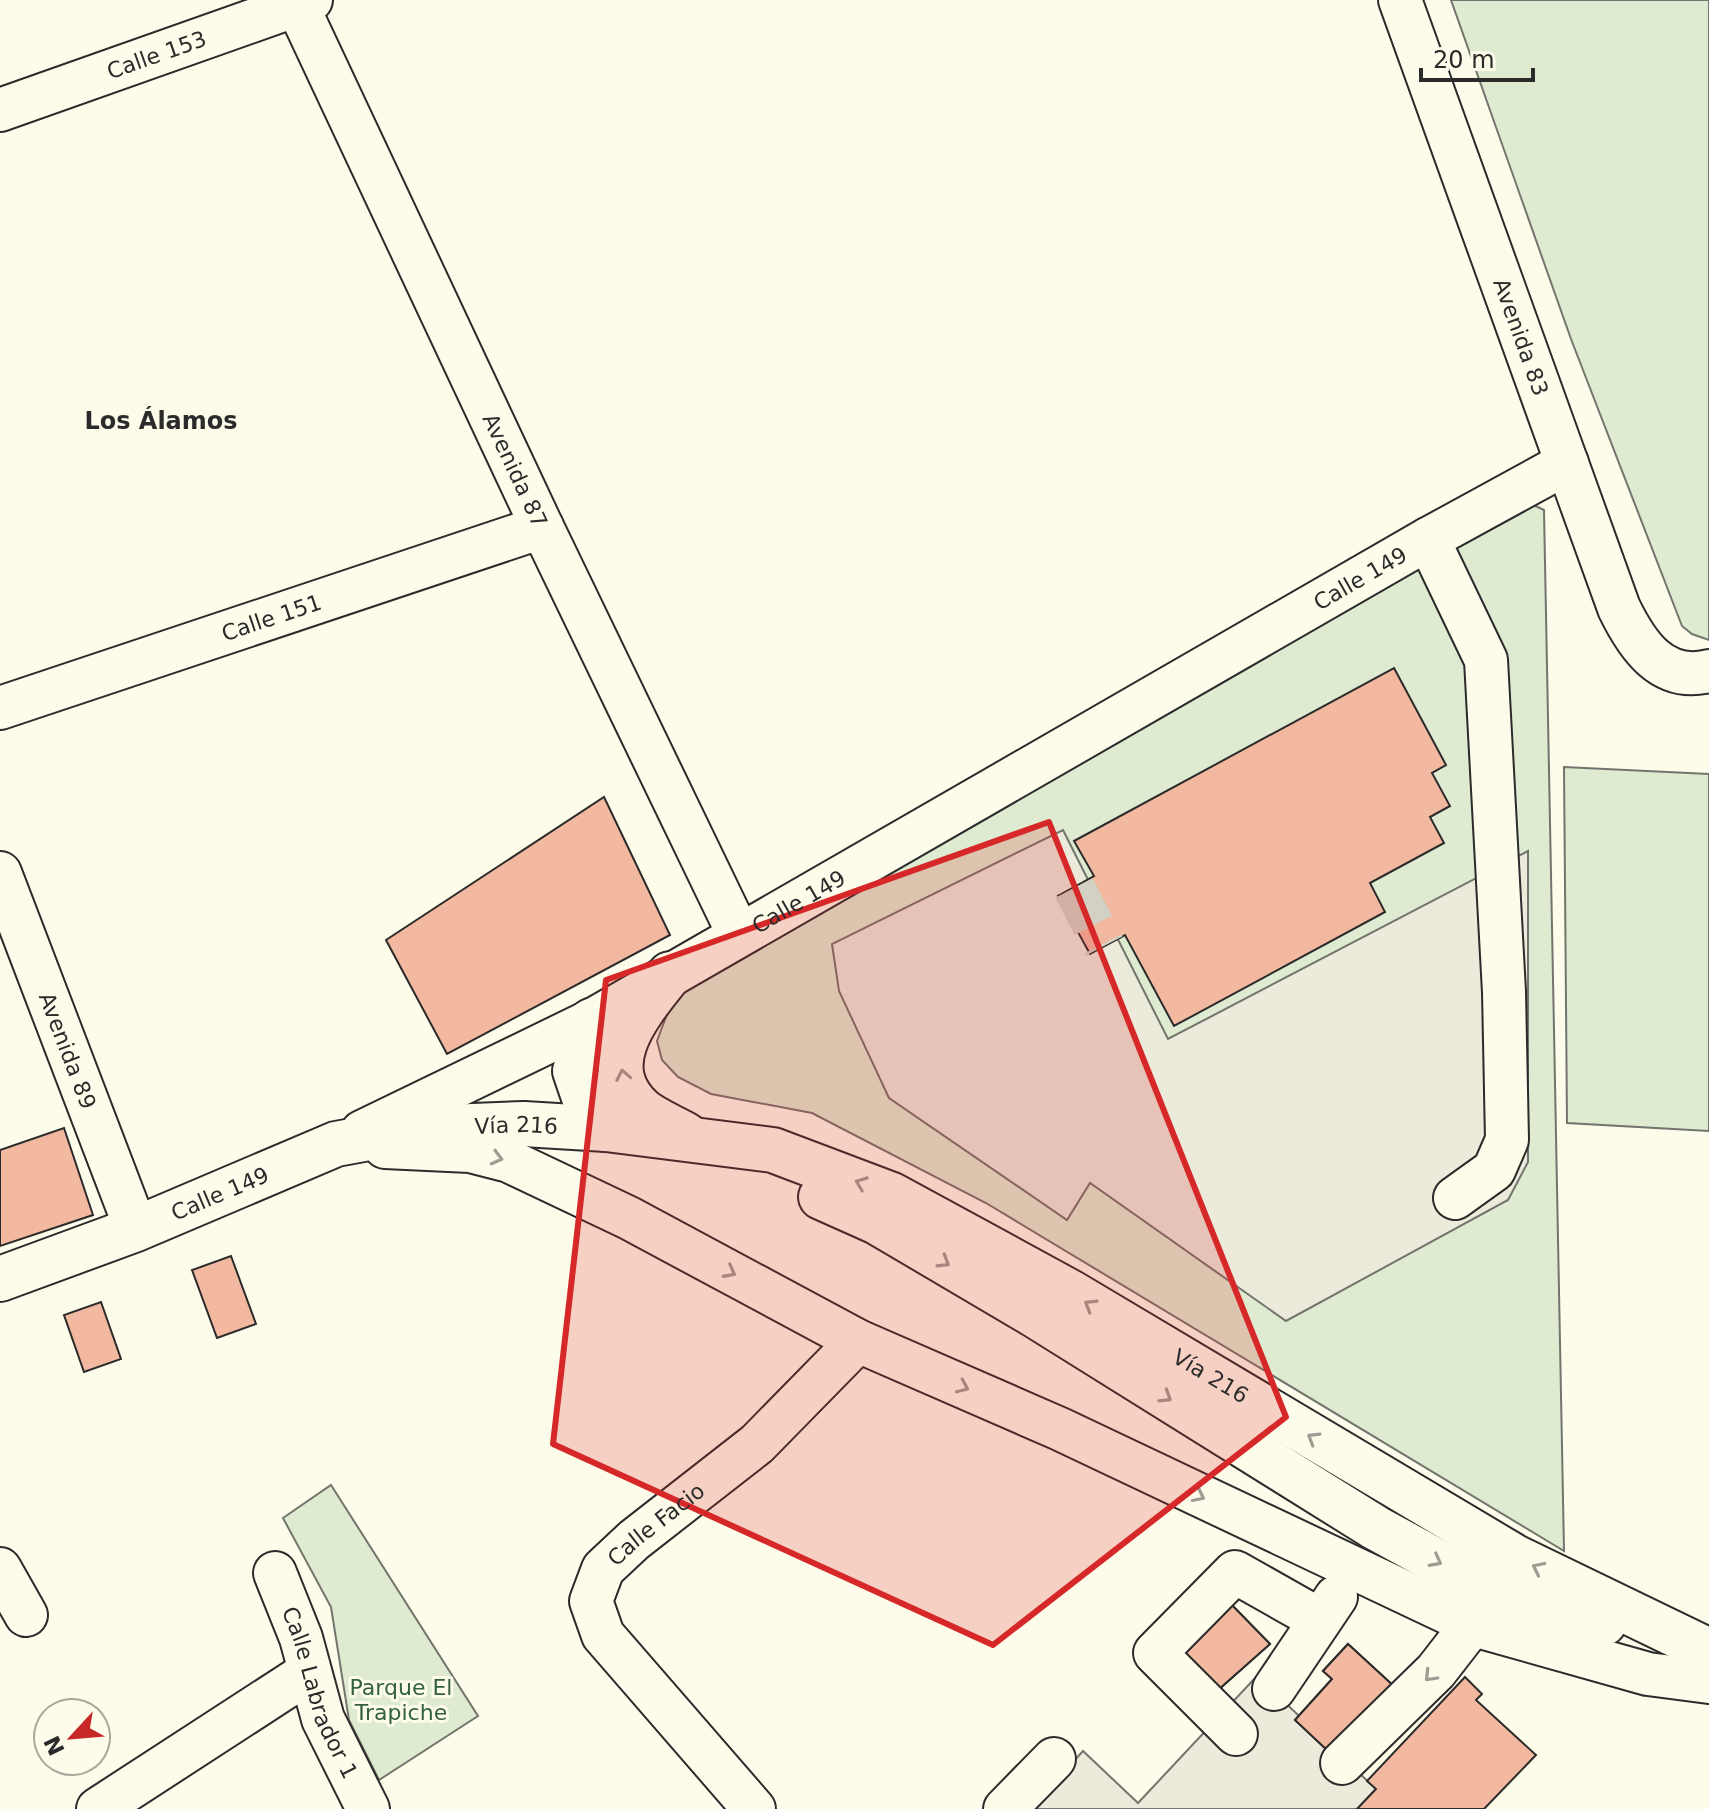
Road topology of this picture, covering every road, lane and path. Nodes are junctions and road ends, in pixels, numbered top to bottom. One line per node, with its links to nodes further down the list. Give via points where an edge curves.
1 (1400, 0): 4 (street, Avenida 83)
2 (304, 2): 3 (street, Calle 153); 5 (street, Avenida 87)
3 (0, 110)
4 (1567, 463): 6 (street, Calle 149); 7 (street, Avenida 83, via 1633,637 1657,664 1687,673)
5 (542, 527): 8 (street, Calle 151); 10 (street, Avenida 87)
6 (1428, 539): 10 (street, Calle 149); 16 (street, via 1486,660 1504,992 1507,1140 1494,1170)
7 (1709, 671)
8 (0, 708)
9 (0, 873): 17 (street, Avenida 89)
10 (739, 935): 11 (street, Calle 149)
11 (670, 974): 12 (street, Calle 149); 14 (main road, one-way to 11, via 643,1110 622,1083 620,1052 633,1020)
12 (591, 1021): 13 (main road, via 575,1071 589,1112); 15 (street, Calle 149)
13 (606, 1129): 14 (main road, Vía 216); 15 (main road, Vía 216, via 465,1125)
14 (698, 1142): 20 (main road, Vía 216, one-way to 20, via 877,1222); 27 (main road, Vía 216, one-way to 14, via 1515,1557 1070,1292 892,1195 773,1150)
15 (336, 1144): 17 (main road, Calle 149); 19 (street, one-way to 19, via 470,1151 509,1161 629,1218)
16 (1455, 1198)
17 (136, 1229): 18 (main road, Calle 149)
18 (0, 1279)
19 (858, 1341): 22 (street, one-way to 22, via 1060,1429); 36 (street, Calle Facio, via 757,1444 603,1569 591,1601 603,1635)
20 (1376, 1528): 22 (street); 24 (main road, Vía 216, one-way to 24)
21 (0, 1569): 25 (street)
22 (1354, 1571): 24 (street); 26 (street)
23 (275, 1573): 28 (street, Calle Labrador 1)
24 (1485, 1609): 27 (main road, Vía 216); 29 (street, via 1648,1674); 33 (street, one-way to 33, via 1436,1671)
25 (26, 1615)
26 (1320, 1620): 30 (street); 31 (street, via 1235,1572 1155,1653)
27 (1709, 1651)
28 (309, 1672): 34 (street); 35 (street, Calle Labrador 1, via 323,1719)
29 (1709, 1682)
30 (1274, 1689)
31 (1236, 1734)
32 (1054, 1759): 37 (street)
33 (1342, 1763)
34 (98, 1809)
35 (368, 1809)
36 (754, 1809)
37 (1005, 1809)

